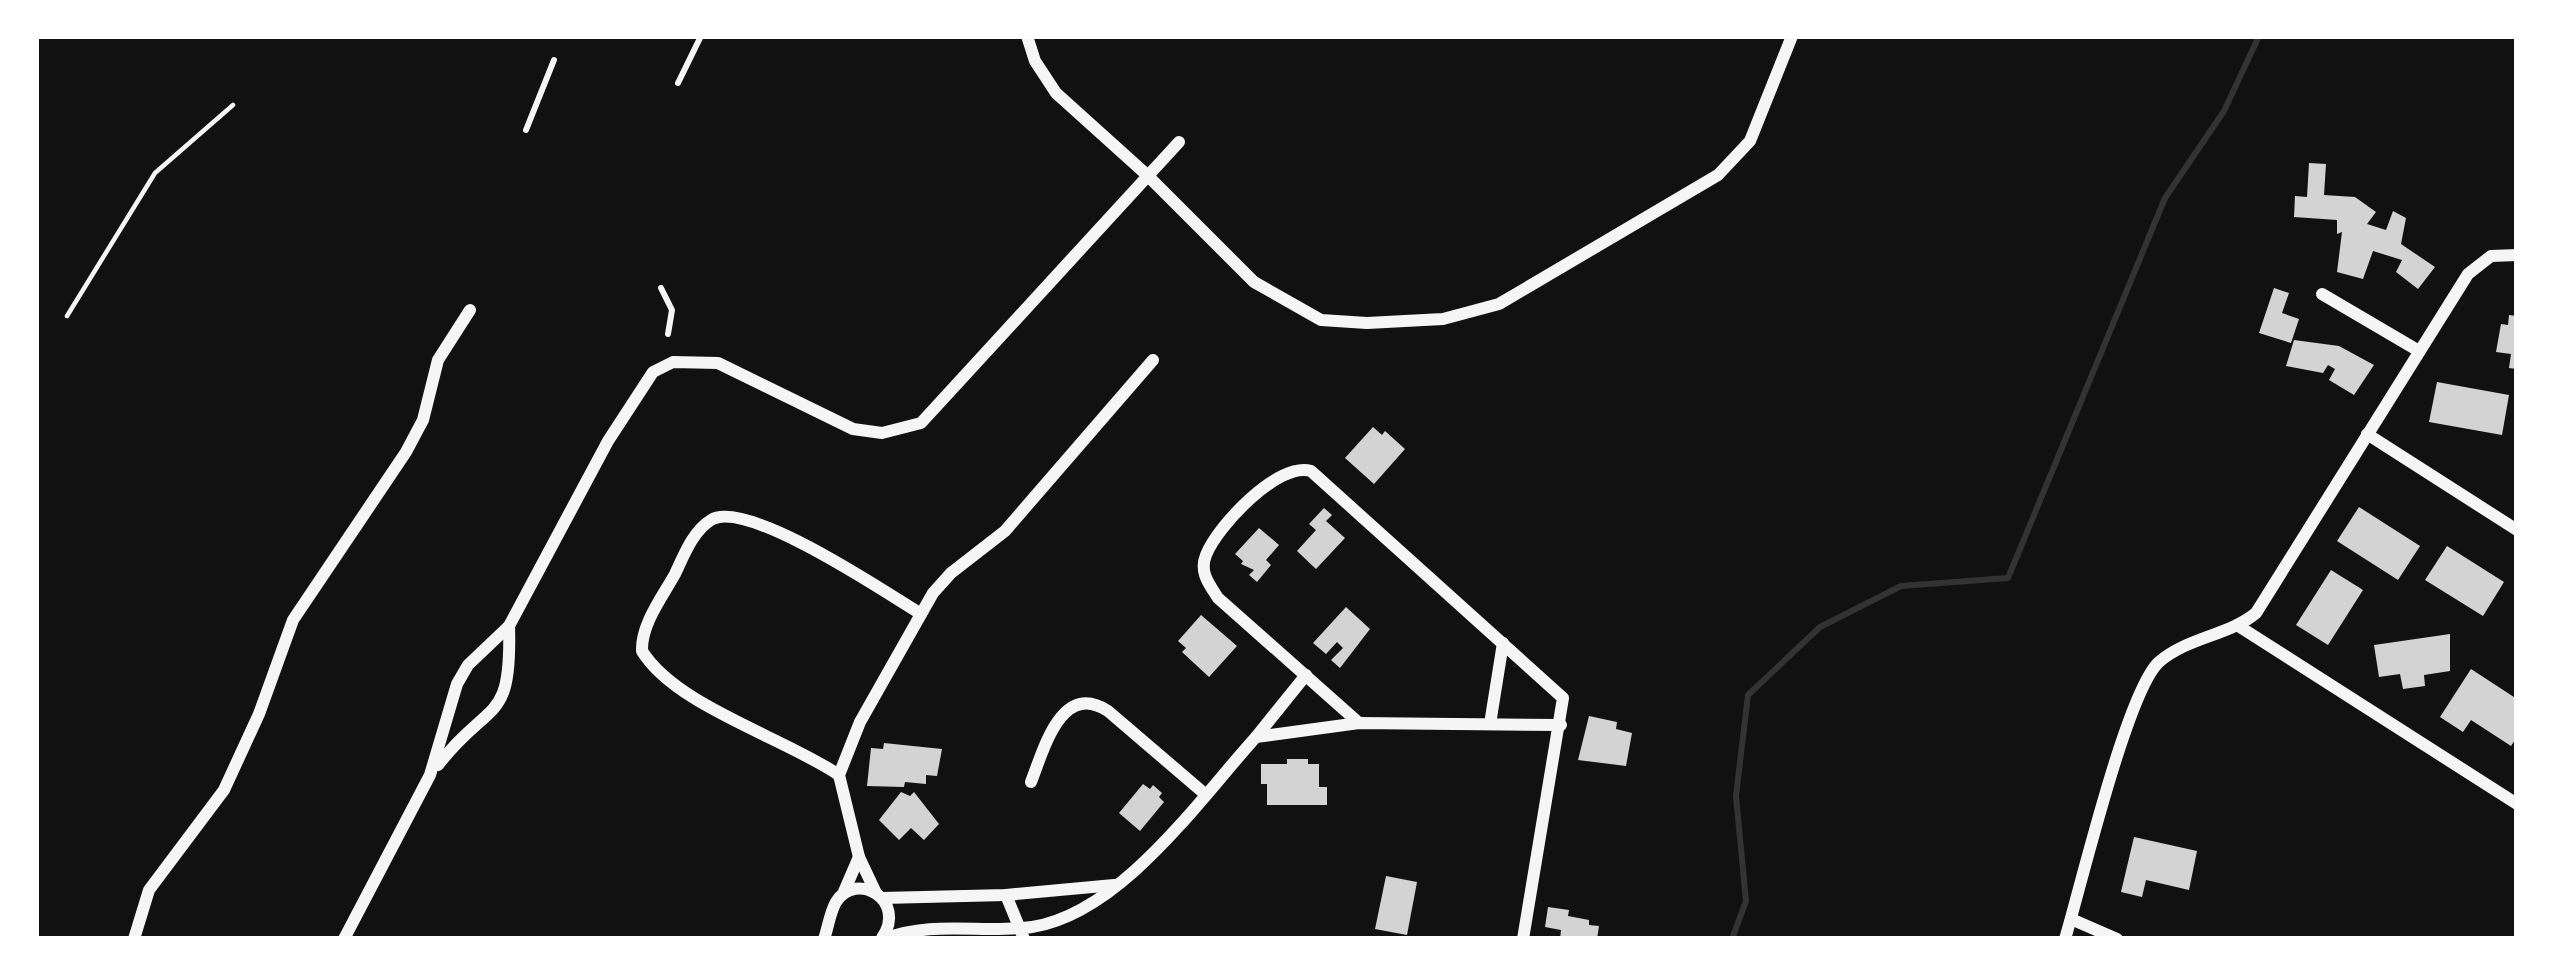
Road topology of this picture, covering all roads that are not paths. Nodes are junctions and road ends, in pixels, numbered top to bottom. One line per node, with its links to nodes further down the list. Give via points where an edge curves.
1 (701, 36): 5 (lane)
2 (1028, 36): 8 (street, via 1056,92)
3 (1792, 36): 8 (street, via 1750,141 1718,175 1499,304 1444,319 1321,320 1254,282)
4 (554, 59): 6 (lane)
5 (678, 83)
6 (526, 130)
7 (1179, 142): 8 (street)
8 (1147, 175): 19 (street, via 921,423 882,433 853,429 718,363 673,362 653,372)
9 (2517, 255): 14 (street, via 2491,256 2468,274)
10 (661, 289): 13 (lane, via 673,310)
11 (2322, 294): 14 (street)
12 (470, 310): 40 (street, via 438,360 406,452 293,620 224,790 148,890)
13 (668, 334)
14 (2419, 350): 16 (street)
15 (1153, 360): 18 (street, via 1005,531 951,573)
16 (2367, 434): 17 (street); 20 (street, via 2270,595)
17 (2517, 530)
18 (921, 614): 28 (street); 28 (street, via 764,523 726,515 693,537 647,626 642,651 659,674)
19 (509, 626): 27 (street, via 457,684); 27 (street, via 500,705)
20 (2240, 627): 31 (street); 38 (street, via 2188,644 2147,674)
21 (1503, 643): 22 (street, via 1298,467 1277,475 1237,514 1206,555 1204,576 1218,598); 24 (street); 25 (street, via 1560,693)
22 (1306, 675): 23 (street); 26 (street)
23 (1359, 723): 24 (street); 26 (street)
24 (1490, 724): 25 (street)
25 (1561, 725): 45 (street)
26 (1256, 737): 30 (street)
27 (430, 775): 41 (street)
28 (839, 775): 32 (street)
29 (1031, 782): 30 (street, via 1056,721 1091,703)
30 (1205, 794): 33 (street)
31 (2517, 804)
32 (859, 857): 34 (street); 35 (street)
33 (1125, 882): 36 (street); 39 (street)
34 (843, 895): 35 (street, via 859,889); 37 (street)
35 (879, 896): 36 (street); 44 (street, via 890,920)
36 (1006, 896): 39 (street)
37 (832, 919): 42 (street); 43 (street)
38 (2071, 919): 46 (street); 47 (street)
39 (1023, 934): 44 (street, via 925,928)
40 (134, 939)
41 (344, 939)
42 (824, 939)
43 (841, 939)
44 (882, 939)
45 (1523, 939)
46 (2065, 939)
47 (2117, 939)

